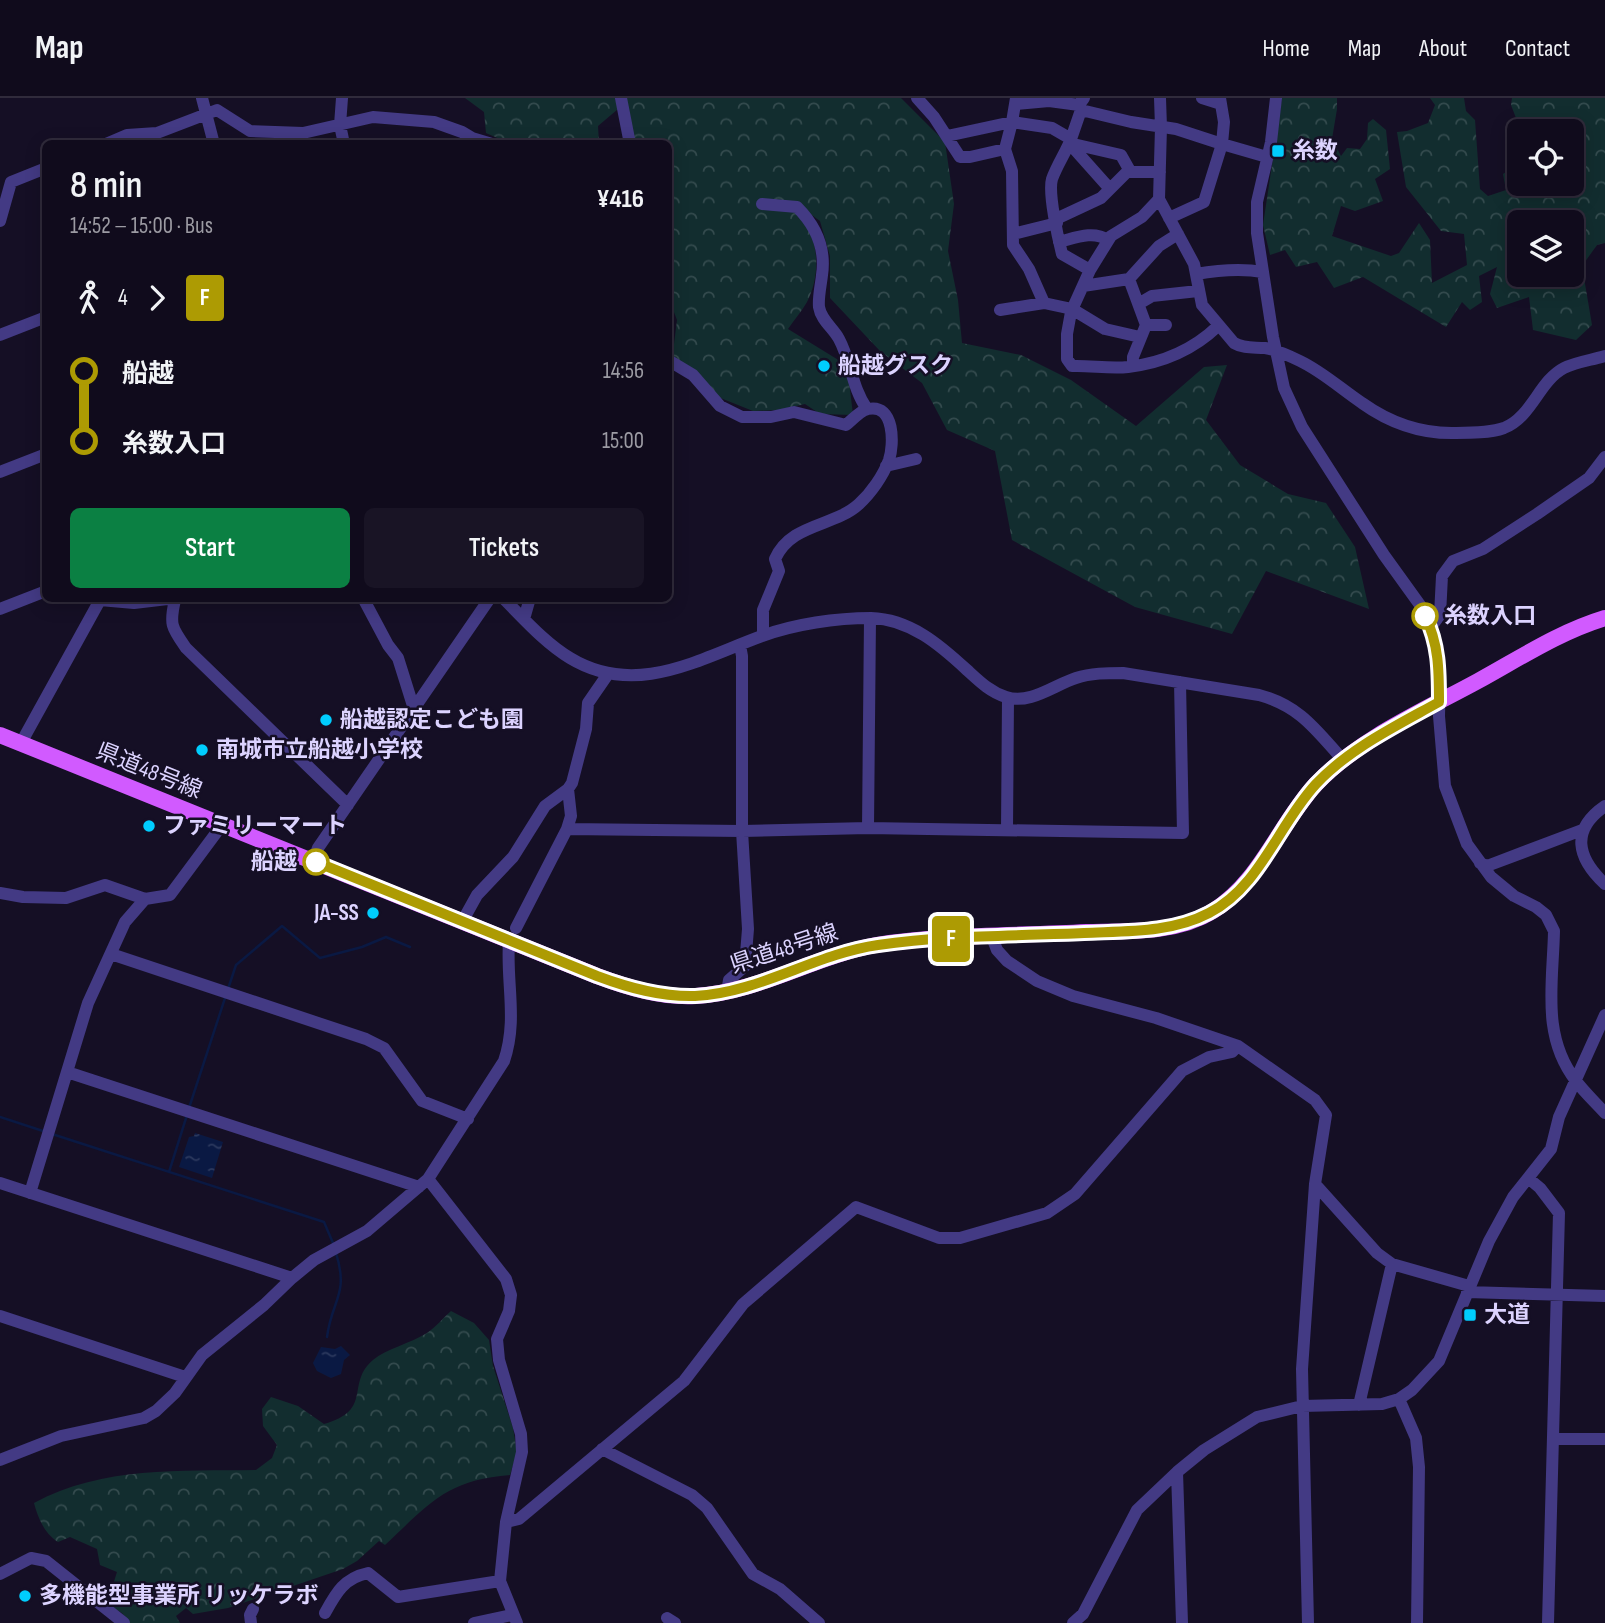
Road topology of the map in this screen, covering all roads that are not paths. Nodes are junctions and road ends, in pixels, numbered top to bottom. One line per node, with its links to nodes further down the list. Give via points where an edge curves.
1 (203, 98): 11 (street)
2 (342, 98): 13 (street)
3 (621, 98): 20 (street)
4 (918, 98): 15 (street)
5 (1160, 98): 14 (street)
6 (1202, 98): 9 (street)
7 (1276, 98): 24 (street)
8 (1016, 101): 10 (street); 12 (street)
9 (1221, 101): 22 (street)
10 (1082, 104): 14 (street); 21 (street)
11 (207, 115): 13 (street, via 217,110 250,131 303,133); 16 (street, via 157,133); 17 (street)
12 (1012, 122): 15 (street); 21 (street, via 1052,128); 23 (street)
13 (340, 125): 18 (street); 19 (street, via 373,117 434,121)
14 (1161, 127): 22 (street); 27 (street)
15 (947, 136): 23 (street, via 960,156)
16 (115, 140)
17 (213, 140)
18 (343, 140)
19 (471, 140)
20 (629, 140)
21 (1070, 141): 26 (street, via 1121,155); 28 (street); 33 (street, via 1052,178 1050,197)
22 (1222, 144): 24 (street); 31 (street, via 1204,202)
23 (1005, 149): 34 (street, via 1012,170)
24 (1267, 157): 39 (street, via 1257,202)
25 (42, 170): 32 (street, via 11,182)
26 (1130, 172): 27 (street); 28 (street)
27 (1160, 172): 29 (street)
28 (1110, 189): 33 (street)
29 (1159, 199): 31 (street); 36 (street)
30 (762, 204): 57 (street, via 797,207 815,228 823,267 819,307 839,340)
31 (1169, 218): 35 (street)
32 (0, 221)
33 (1056, 221): 34 (street); 37 (street)
34 (1013, 234): 44 (street, via 1013,245)
35 (1178, 234): 40 (street); 41 (street, via 1159,246)
36 (1108, 240): 37 (street, via 1083,236); 38 (street)
37 (1059, 242): 38 (street, via 1062,254)
38 (1090, 270): 42 (street)
39 (1263, 272): 40 (street, via 1228,268); 53 (street)
40 (1196, 274): 43 (street)
41 (1129, 279): 42 (street); 45 (street)
42 (1083, 286): 46 (street)
43 (1198, 291): 45 (street, via 1152,296); 50 (street)
44 (1044, 303): 46 (street); 47 (street)
45 (1140, 303): 51 (street)
46 (1072, 309): 51 (street, via 1105,329); 56 (street, via 1067,334 1067,359 1072,366)
47 (1000, 310)
48 (42, 318): 52 (street)
49 (1166, 325): 51 (street)
50 (1218, 326): 53 (street, via 1240,347); 56 (street, via 1184,352)
51 (1143, 331): 56 (street)
52 (1, 332)
53 (1275, 351): 54 (street, via 1316,369 1377,414 1414,429 1450,433 1504,428 1520,418 1563,368); 76 (street, via 1284,388 1302,428)
54 (1605, 356)
55 (672, 362): 57 (street, via 693,375 720,405 742,417 794,412 846,425)
56 (1133, 366)
57 (867, 409): 61 (street, via 880,411 892,429 893,446)
58 (42, 456): 62 (street)
59 (1605, 457): 76 (street, via 1589,478 1537,514 1483,549 1453,561 1442,576 1440,615)
60 (916, 459): 61 (street)
61 (886, 466): 77 (street, via 858,506 789,539 780,549 775,559 779,571 764,610)
62 (0, 472)
63 (42, 593): 72 (street)
64 (97, 602): 85 (street)
65 (125, 602): 66 (street)
66 (144, 602)
67 (174, 602): 88 (street, via 170,620 186,648)
68 (365, 602): 83 (street, via 398,658)
69 (487, 602): 83 (street)
70 (507, 602): 75 (street)
71 (529, 602): 75 (street)
72 (0, 609)
73 (870, 618): 77 (street); 81 (street, via 899,622 923,635 980,683); 91 (street)
74 (1605, 618): 82 (main road, 県道48号線, via 1552,639)
75 (524, 619): 79 (street, via 569,658)
76 (1431, 627): 82 (street, via 1438,659)
77 (763, 635): 78 (street)
78 (740, 645): 79 (street, via 665,673); 95 (street)
79 (608, 674): 87 (street, via 588,703 586,729)
80 (1180, 682): 81 (street, via 1105,673 1075,678 1036,696); 86 (street, via 1277,700 1298,712); 93 (street, via 1183,833)
81 (1008, 698): 93 (street)
82 (1439, 702): 86 (main road, 県道48号線); 97 (street, via 1445,786 1466,844)
83 (414, 709): 88 (street)
84 (0, 735): 85 (main road, 県道48号線)
85 (21, 743): 90 (main road, 県道48号線)
86 (1343, 760): 103 (main road, 県道48号線, via 1308,794 1248,881 1210,912 1154,929)
87 (568, 789): 92 (street, via 571,816); 101 (street, via 545,806 513,857 477,895)
88 (348, 805): 96 (street)
89 (1605, 806): 94 (street)
90 (222, 825): 96 (main road, 県道48号線); 100 (street, via 175,891)
91 (867, 828): 93 (street); 95 (street)
92 (567, 829): 95 (street); 102 (street)
93 (1007, 830)
94 (1582, 830): 97 (street, via 1487,866); 98 (street, via 1579,842 1590,870)
95 (742, 831): 105 (street, via 745,967 729,980)
96 (313, 861): 101 (main road, 県道48号線)
97 (1480, 863): 110 (street, via 1501,887 1546,915 1554,930 1551,1014 1560,1054)
98 (1605, 884)
99 (0, 893): 100 (street, via 66,898 105,885)
100 (145, 899): 104 (street, via 125,922)
101 (462, 922): 102 (main road, 県道48号線)
102 (513, 934): 105 (main road, 県道48号線, via 597,976 644,991 696,996); 112 (street, via 508,959 513,1022 510,1045)
103 (992, 937): 105 (main road, 県道48号線, via 876,945); 108 (street, via 1007,961 1037,981)
104 (111, 954): 109 (street, via 88,1003); 112 (street, via 366,1039 384,1048 422,1101)
105 (727, 992)
106 (1605, 1016): 107 (street)
107 (1599, 1043): 110 (street)
108 (1238, 1046): 116 (street, via 1315,1100 1325,1115); 130 (street, via 1182,1071 1075,1194 1047,1213 960,1238 939,1238 856,1207 743,1304 684,1381)
109 (67, 1072): 115 (street); 117 (street)
110 (1576, 1081): 111 (street); 113 (street, via 1559,1117 1551,1150)
111 (1605, 1113)
112 (468, 1119): 115 (street)
113 (1528, 1178): 120 (street, via 1489,1241); 121 (street, via 1559,1213)
114 (0, 1183): 117 (street)
115 (424, 1183): 119 (street, via 367,1231 314,1260); 133 (street, via 506,1279 511,1295 497,1339 522,1452)
116 (1315, 1184): 118 (street); 127 (street)
117 (30, 1193): 119 (street)
118 (1392, 1264): 120 (street); 126 (street)
119 (292, 1278): 124 (street, via 202,1355)
120 (1468, 1289): 121 (street); 125 (street, via 1439,1361)
121 (1557, 1296): 122 (street); 129 (street)
122 (1605, 1296)
123 (0, 1316): 124 (street)
124 (185, 1377): 131 (street, via 166,1402 144,1418 61,1436)
125 (1399, 1399): 126 (street); 146 (street, via 1416,1438 1419,1466)
126 (1359, 1405): 127 (street)
127 (1302, 1406): 132 (street, via 1257,1417); 145 (street)
128 (1605, 1438): 129 (street)
129 (1553, 1439): 147 (street)
130 (602, 1449): 133 (street, via 519,1519); 142 (street, via 692,1495 708,1508 753,1574 780,1589)
131 (4, 1455)
132 (1177, 1472): 143 (street, via 1137,1510 1083,1614); 144 (street)
133 (506, 1522): 135 (street)
134 (0, 1574): 139 (street, via 30,1558 46,1561)
135 (500, 1581): 137 (street, via 398,1597 368,1571 340,1587); 138 (street)
136 (253, 1609): 140 (street)
137 (325, 1613)
138 (514, 1619): 141 (street)
139 (124, 1623)
140 (251, 1623)
141 (474, 1623)
142 (819, 1623)
143 (1073, 1623)
144 (1182, 1623)
145 (1307, 1623)
146 (1417, 1623)
147 (1548, 1623)

